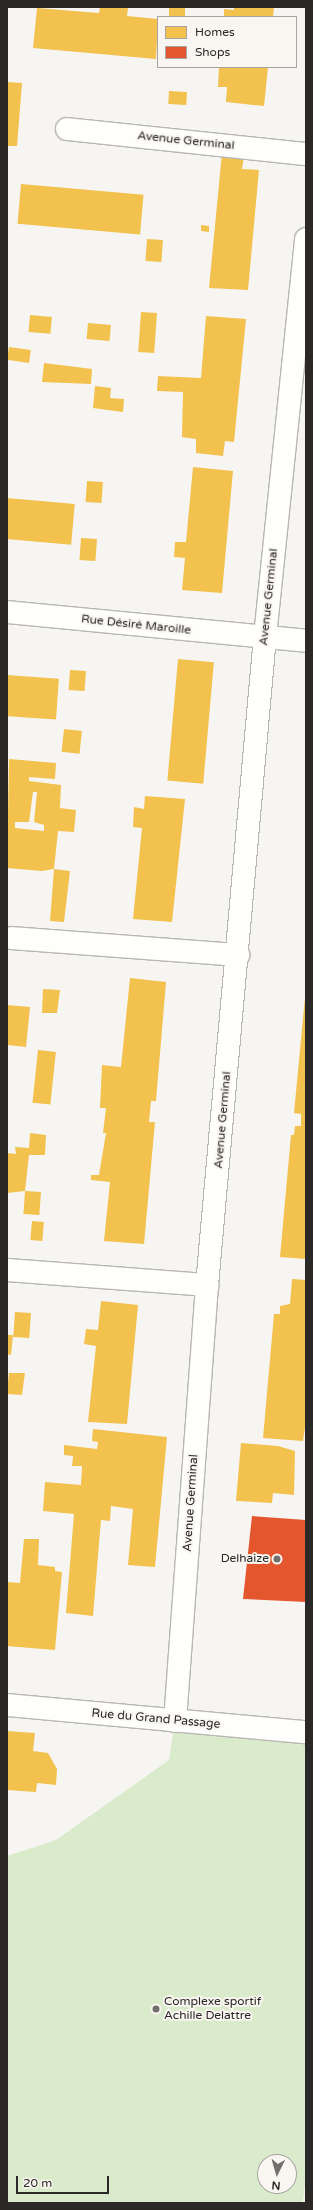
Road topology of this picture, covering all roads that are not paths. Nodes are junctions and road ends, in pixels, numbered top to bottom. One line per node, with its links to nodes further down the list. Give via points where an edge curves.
1 (67, 129): 2 (street, Avenue Germinal)
2 (306, 154)
3 (306, 239): 5 (street, Avenue Germinal)
4 (7, 612): 5 (street, Rue Désiré Maroille)
5 (265, 637): 6 (street, Rue Désiré Maroille); 8 (street, Avenue Germinal)
6 (306, 641)
7 (12, 938): 8 (street)
8 (238, 955): 10 (street, Avenue Germinal)
9 (7, 1270): 10 (street)
10 (207, 1285): 12 (street, Avenue Germinal)
11 (7, 1705): 12 (street, Rue du Grand Passage)
12 (175, 1721): 13 (street, Rue du Grand Passage)
13 (306, 1732)

